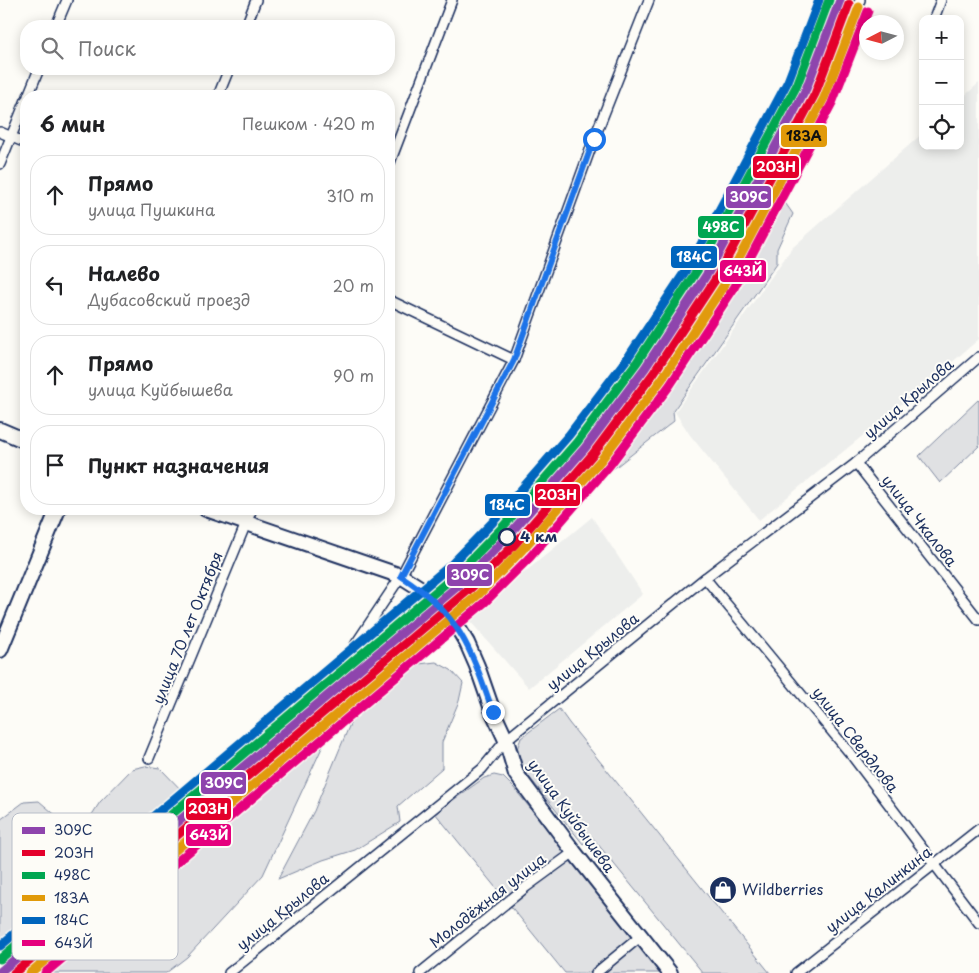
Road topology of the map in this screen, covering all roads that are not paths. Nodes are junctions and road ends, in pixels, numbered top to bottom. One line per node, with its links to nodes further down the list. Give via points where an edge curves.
1 (67, 0): 8 (street)
2 (256, 0): 9 (street)
3 (452, 0): 19 (street)
4 (648, 0): 23 (street)
5 (860, 0): 14 (street)
6 (941, 0): 7 (street)
7 (935, 15)
8 (59, 20)
9 (248, 20)
10 (37, 75): 12 (street)
11 (227, 75): 13 (street)
12 (30, 90)
13 (220, 90)
14 (815, 104)
15 (20, 115): 17 (street)
16 (0, 132): 17 (street)
17 (11, 137): 18 (street); 20 (street)
18 (20, 141)
19 (395, 149)
20 (0, 164)
21 (395, 303): 23 (street)
22 (979, 357): 26 (street, улица Крылова)
23 (514, 360): 31 (street)
24 (0, 430): 25 (main road)
25 (20, 438)
26 (856, 463): 32 (street, улица Крылова); 33 (street, улица Чкалова)
27 (56, 515): 35 (main road)
28 (223, 515): 30 (main road, улица Куйбышева)
29 (249, 515): 30 (street, улица 70 лет Октября)
30 (246, 523): 31 (main road, улица Куйбышева); 37 (street, улица 70 лет Октября)
31 (401, 576): 34 (street); 36 (main road, улица Куйбышева, via 423,590 455,623 467,643)
32 (705, 578): 36 (street, улица Крылова); 40 (street, улица Свердлова, via 848,751)
33 (979, 620)
34 (355, 645)
35 (0, 650)
36 (506, 740): 39 (main road, улица Куйбышева, via 516,774); 43 (street, улица Крылова, via 482,769)
37 (149, 758)
38 (979, 829): 40 (street, улица Калинкина)
39 (574, 852): 42 (main road, улица Куйбышева); 44 (street, Молодёжная улица)
40 (933, 864): 41 (street, улица Свердлова); 47 (street, улица Калинкина)
41 (979, 923)
42 (641, 936): 45 (street); 46 (main road, улица Куйбышева)
43 (228, 973)
44 (420, 973)
45 (596, 973)
46 (670, 973)
47 (796, 973)

